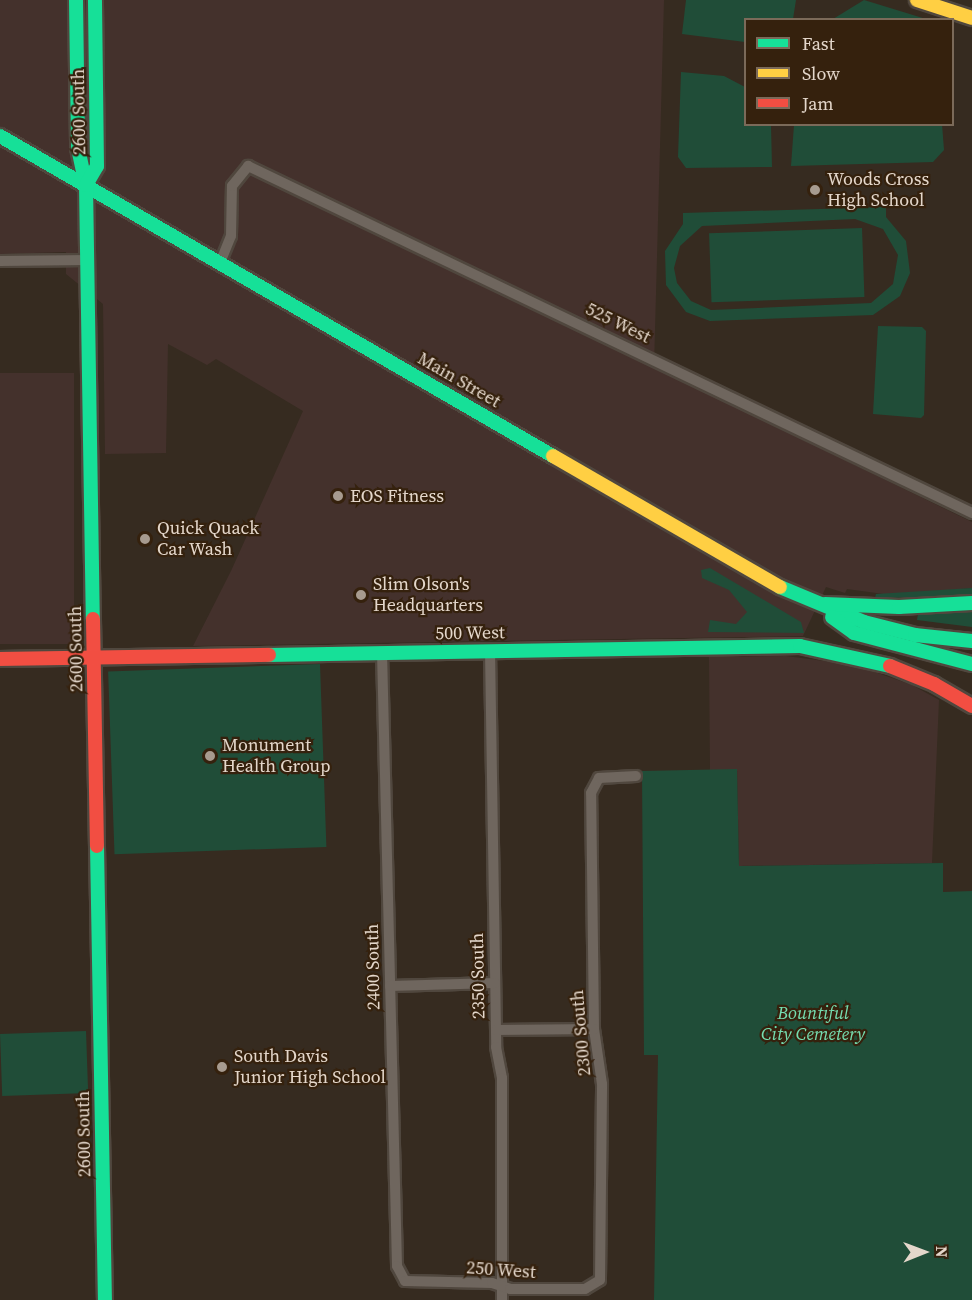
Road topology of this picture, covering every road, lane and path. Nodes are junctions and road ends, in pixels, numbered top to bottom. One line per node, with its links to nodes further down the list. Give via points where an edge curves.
1 (76, 0): 6 (main road, via 78,148)
2 (96, 0): 6 (main road, 2600 South, via 97,166)
3 (917, 0): 4 (main road)
4 (972, 18)
5 (0, 136): 6 (main road, Main Street)
6 (86, 185): 7 (main road, 2600 South); 9 (main road, Main Street)
7 (88, 260): 8 (street); 16 (main road, 2600 South)
8 (0, 261)
9 (220, 263): 10 (street, 525 West, via 231,236 232,186 248,165); 12 (main road, Main Street, via 751,571)
10 (972, 513)
11 (972, 603): 12 (main road, via 900,607)
12 (815, 604): 13 (main road, via 889,629); 18 (main road, via 854,633)
13 (972, 641)
14 (490, 650): 15 (main road, 500 West); 19 (main road, 500 West, via 800,646 856,656 934,684); 21 (street, 2350 South)
15 (382, 652): 16 (main road, 500 West); 22 (street, 2400 South)
16 (94, 658): 17 (main road, 500 West); 28 (main road, 2600 South)
17 (0, 659)
18 (972, 664)
19 (972, 706)
20 (636, 776): 23 (street, 2300 South, via 595,780 591,793)
21 (495, 983): 22 (street); 24 (street, 2350 South)
22 (390, 986): 25 (street, 2400 South, via 397,1266)
23 (594, 1029): 24 (street); 26 (street, 2300 South, via 602,1084 602,1271)
24 (496, 1030): 27 (street, 2350 South, via 502,1078)
25 (401, 1279): 27 (street, 250 West)
26 (597, 1284): 27 (street, 250 West, via 585,1289)
27 (502, 1286): 29 (street, 2350 South)
28 (105, 1300)
29 (502, 1300)

